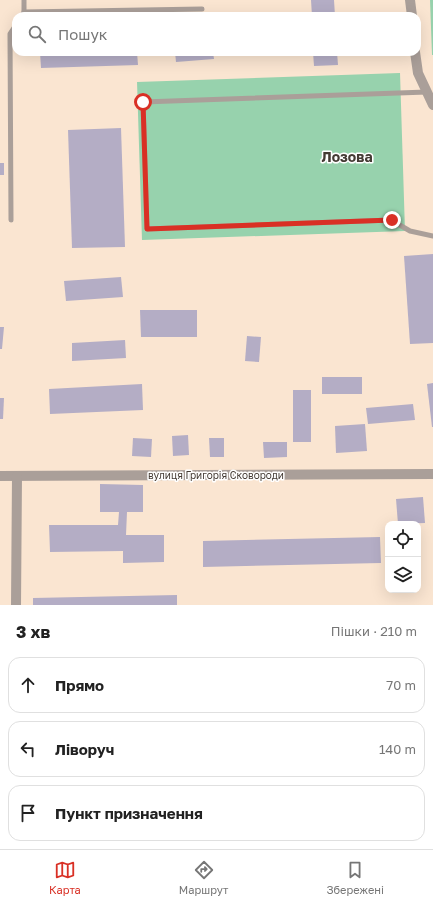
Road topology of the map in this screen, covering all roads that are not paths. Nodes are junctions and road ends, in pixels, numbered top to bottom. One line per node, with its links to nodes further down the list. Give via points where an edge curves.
1 (24, 0): 4 (lane)
2 (410, 0): 6 (street)
3 (202, 9): 5 (lane)
4 (23, 12)
5 (95, 12)
6 (412, 12)
7 (12, 31): 11 (lane)
8 (416, 56): 9 (street, via 418,73)
9 (427, 92): 10 (street); 12 (lane, via 143,102 147,229 392,220 410,231)
10 (433, 105)
11 (11, 220)
12 (433, 236)
13 (433, 474): 15 (street, вулиця Григорія Сковороди)
14 (0, 476): 15 (street, вулиця Григорія Сковороди)
15 (17, 476): 16 (street)
16 (16, 605)

